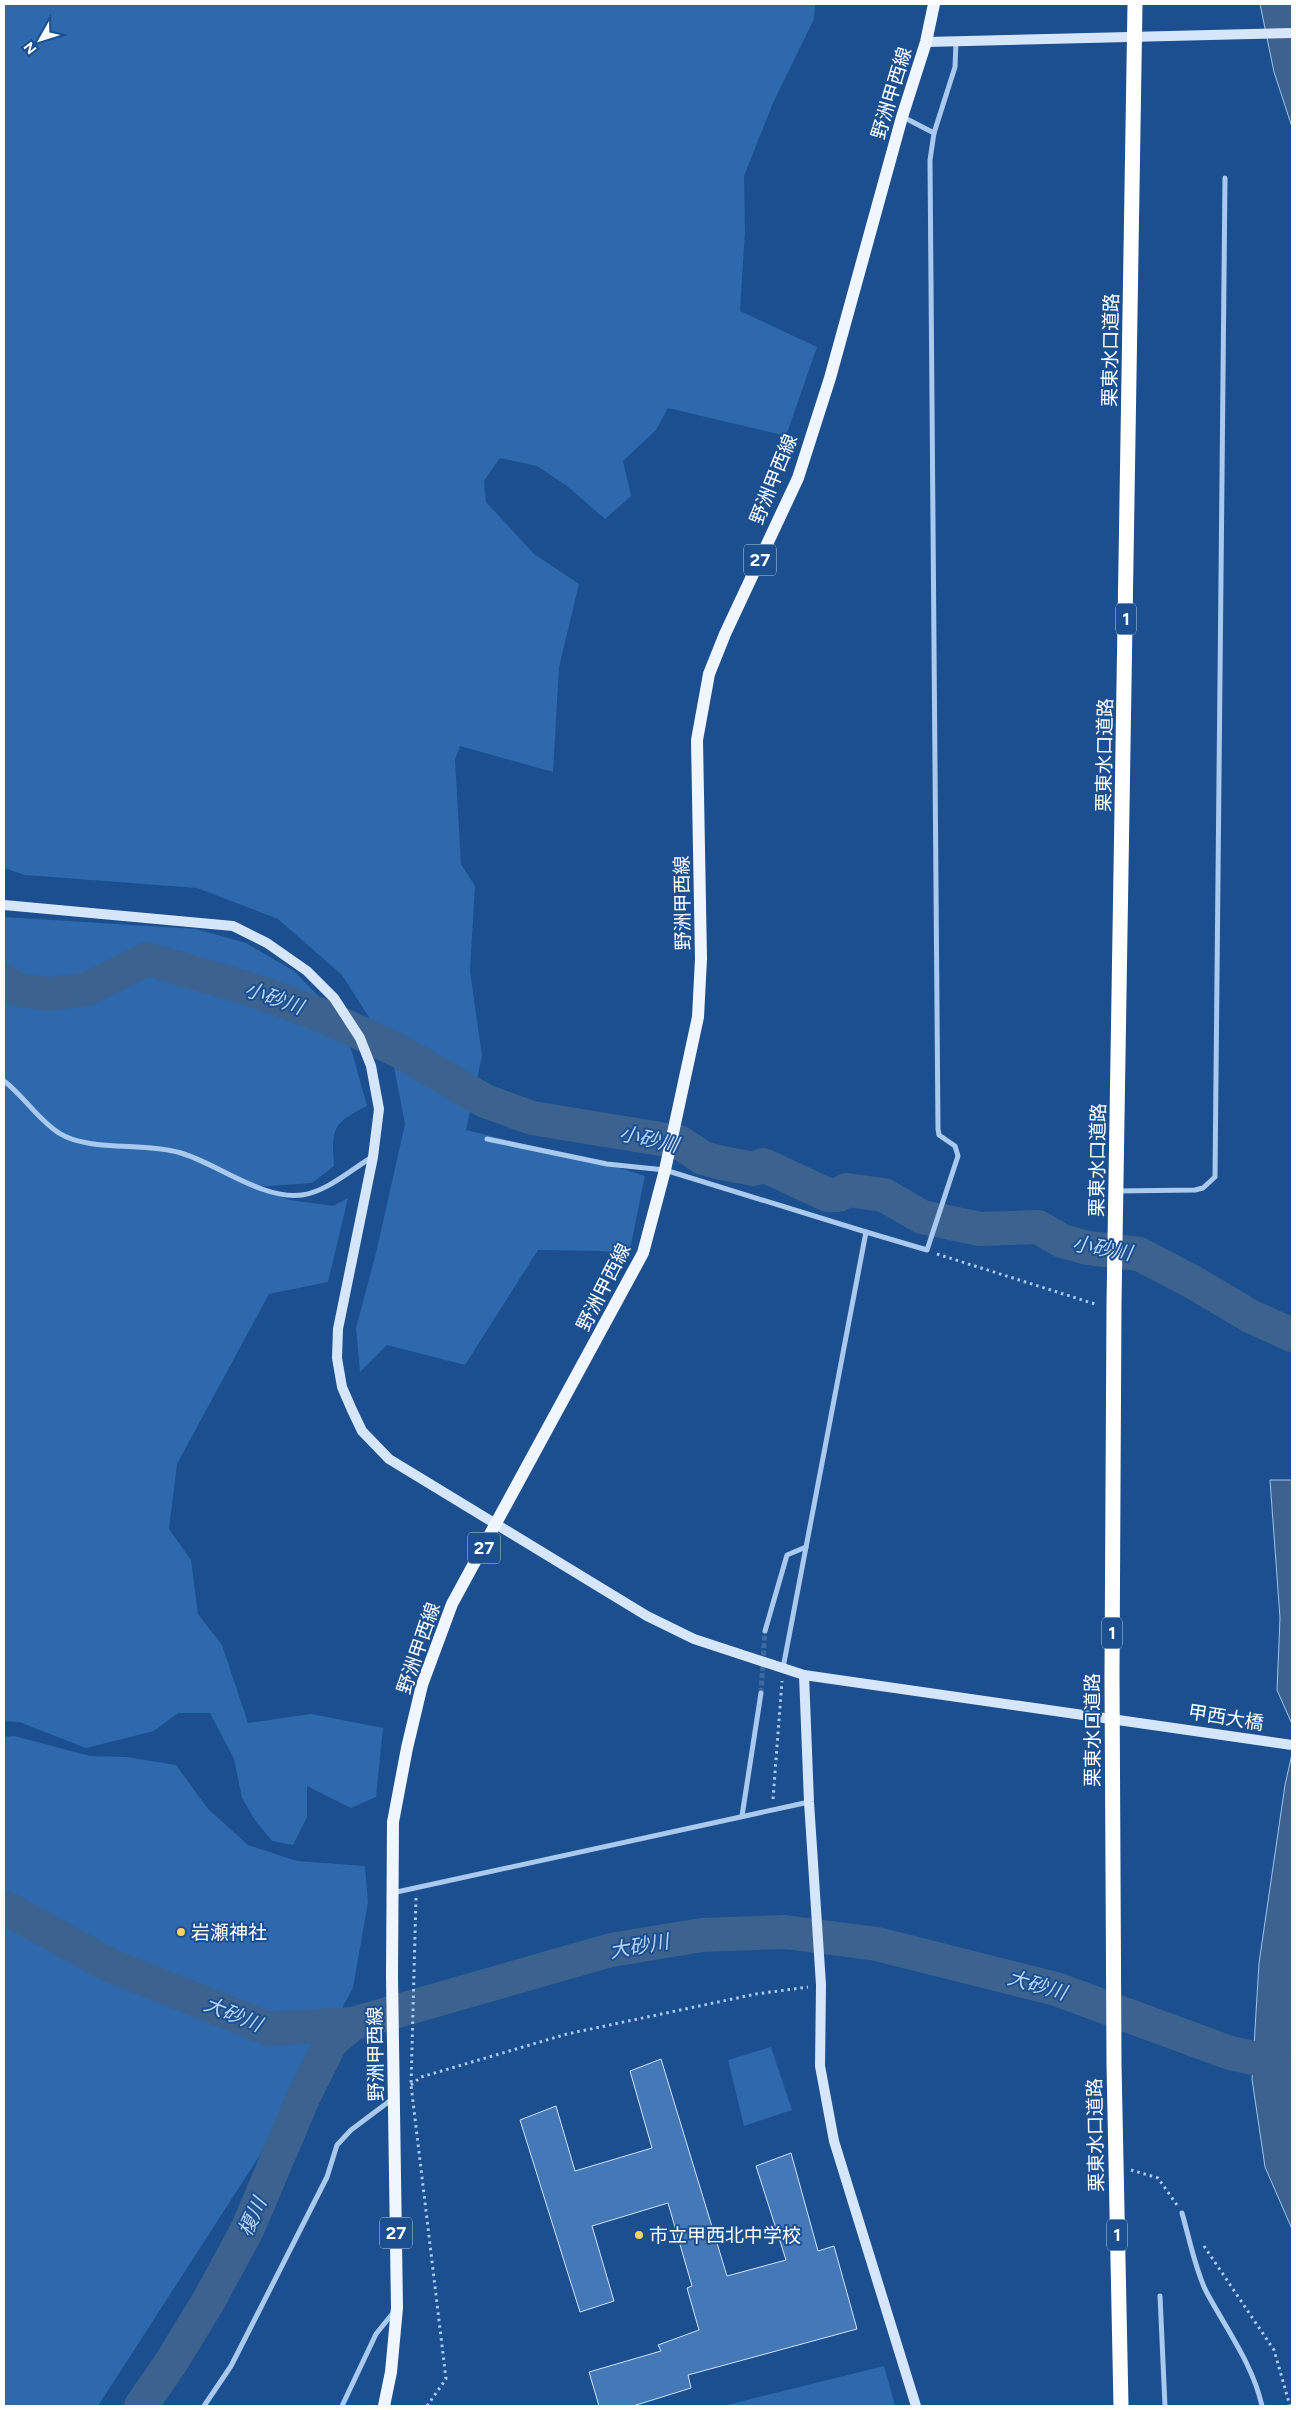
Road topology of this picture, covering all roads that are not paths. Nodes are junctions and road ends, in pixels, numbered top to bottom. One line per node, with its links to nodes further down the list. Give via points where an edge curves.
1 (934, 4): 6 (main road, 野洲甲西線 / 27)
2 (1135, 4): 4 (highway, 栗東水口道路 / 1)
3 (1292, 33): 4 (street)
4 (1135, 36): 5 (street); 15 (highway, 栗東水口道路 / 1)
5 (956, 41): 6 (street); 8 (street, via 955,67)
6 (926, 42): 7 (main road, 野洲甲西線 / 27)
7 (902, 117): 8 (street); 14 (main road, 野洲甲西線 / 27, via 830,378 798,478 709,674 697,740 702,959 698,1017)
8 (934, 133): 16 (street, via 930,170 938,1129 939,1135 952,1142 958,1151 927,1250)
9 (1225, 178): 15 (street, via 1214,1177 1203,1188 1185,1192)
10 (4, 906): 13 (street, 甲西大橋, via 232,926 267,943 307,971 334,998 360,1038 371,1066 379,1109)
11 (4, 1082): 13 (street, via 58,1133 76,1141 181,1152 243,1182 281,1193 301,1195 314,1192)
12 (487, 1139): 14 (street, via 607,1164)
13 (373, 1156): 17 (street, 甲西大橋, via 338,1329 337,1358 342,1387 362,1431 389,1459)
14 (665, 1170): 16 (street); 17 (main road, 野洲甲西線 / 27, via 644,1254)
15 (1117, 1191): 23 (highway, 栗東水口道路 / 1)
16 (866, 1232): 18 (street)
17 (498, 1524): 20 (street, 甲西大橋, via 646,1616 694,1640); 27 (main road, 野洲甲西線 / 27, via 452,1604 422,1685 393,1822)
18 (806, 1547): 19 (street, via 787,1555); 20 (street)
19 (765, 1631)
20 (783, 1668): 21 (street, 甲西大橋)
21 (804, 1675): 23 (street, 甲西大橋); 25 (street)
22 (760, 1693): 26 (street)
23 (1111, 1718): 24 (street, 甲西大橋); 36 (highway, 栗東水口道路 / 1, via 1112,1963)
24 (1292, 1745)
25 (809, 1802): 26 (street); 35 (street, via 821,1985 820,2066 834,2141)
26 (742, 1816): 27 (street)
27 (392, 1893): 28 (main road, 野洲甲西線 / 27)
28 (394, 2098): 31 (main road, 野洲甲西線 / 27); 32 (street, via 337,2145 327,2177 231,2366)
29 (1182, 2213): 38 (street, via 1206,2291 1239,2347)
30 (1160, 2296): 37 (street)
31 (397, 2308): 33 (street, via 376,2334); 34 (main road, 野洲甲西線 / 27)
32 (204, 2406)
33 (342, 2406)
34 (384, 2406)
35 (916, 2406)
36 (1121, 2406)
37 (1165, 2406)
38 (1262, 2406)

